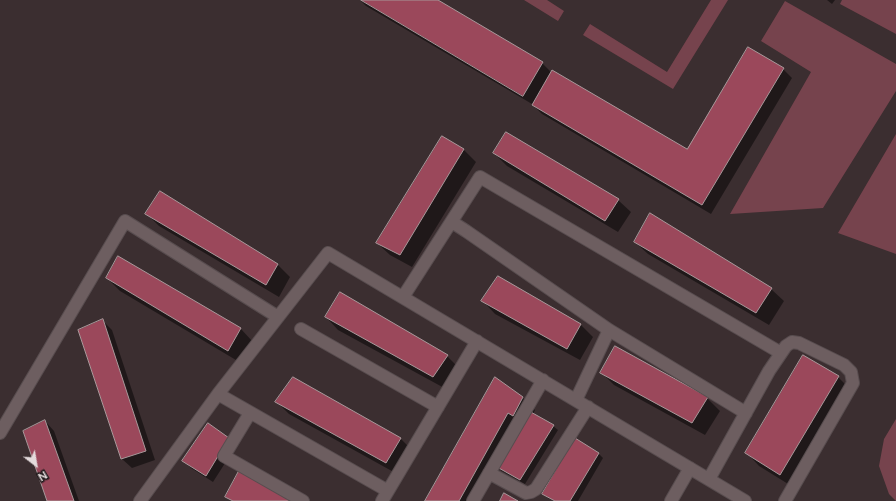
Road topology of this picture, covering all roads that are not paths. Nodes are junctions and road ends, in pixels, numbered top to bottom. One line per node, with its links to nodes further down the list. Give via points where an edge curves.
1 (452, 222): 2 (street); 5 (street); 7 (street, via 480,177)
2 (403, 297): 3 (street, via 328,252); 6 (street)
3 (278, 317): 9 (street); 15 (street, via 125,221)
4 (301, 329): 11 (street)
5 (609, 330): 10 (street); 14 (street)
6 (477, 341): 8 (street); 11 (street)
7 (781, 354): 14 (street); 25 (street, via 792,342 799,343 844,365 851,372 853,383)
8 (543, 380): 10 (street); 17 (street)
9 (218, 394): 13 (street); 20 (street)
10 (576, 400): 12 (street)
11 (438, 407): 19 (street)
12 (588, 408): 16 (street); 17 (street, via 536,489 526,493)
13 (250, 413): 19 (street); 21 (street, via 224,456)
14 (746, 413): 18 (street)
15 (0, 433)
16 (690, 468): 18 (street); 23 (street)
17 (489, 473): 22 (street)
18 (709, 480): 24 (street)
19 (385, 496)
20 (140, 501)
21 (303, 501)
22 (473, 501)
23 (671, 501)
24 (745, 501)
25 (785, 501)

